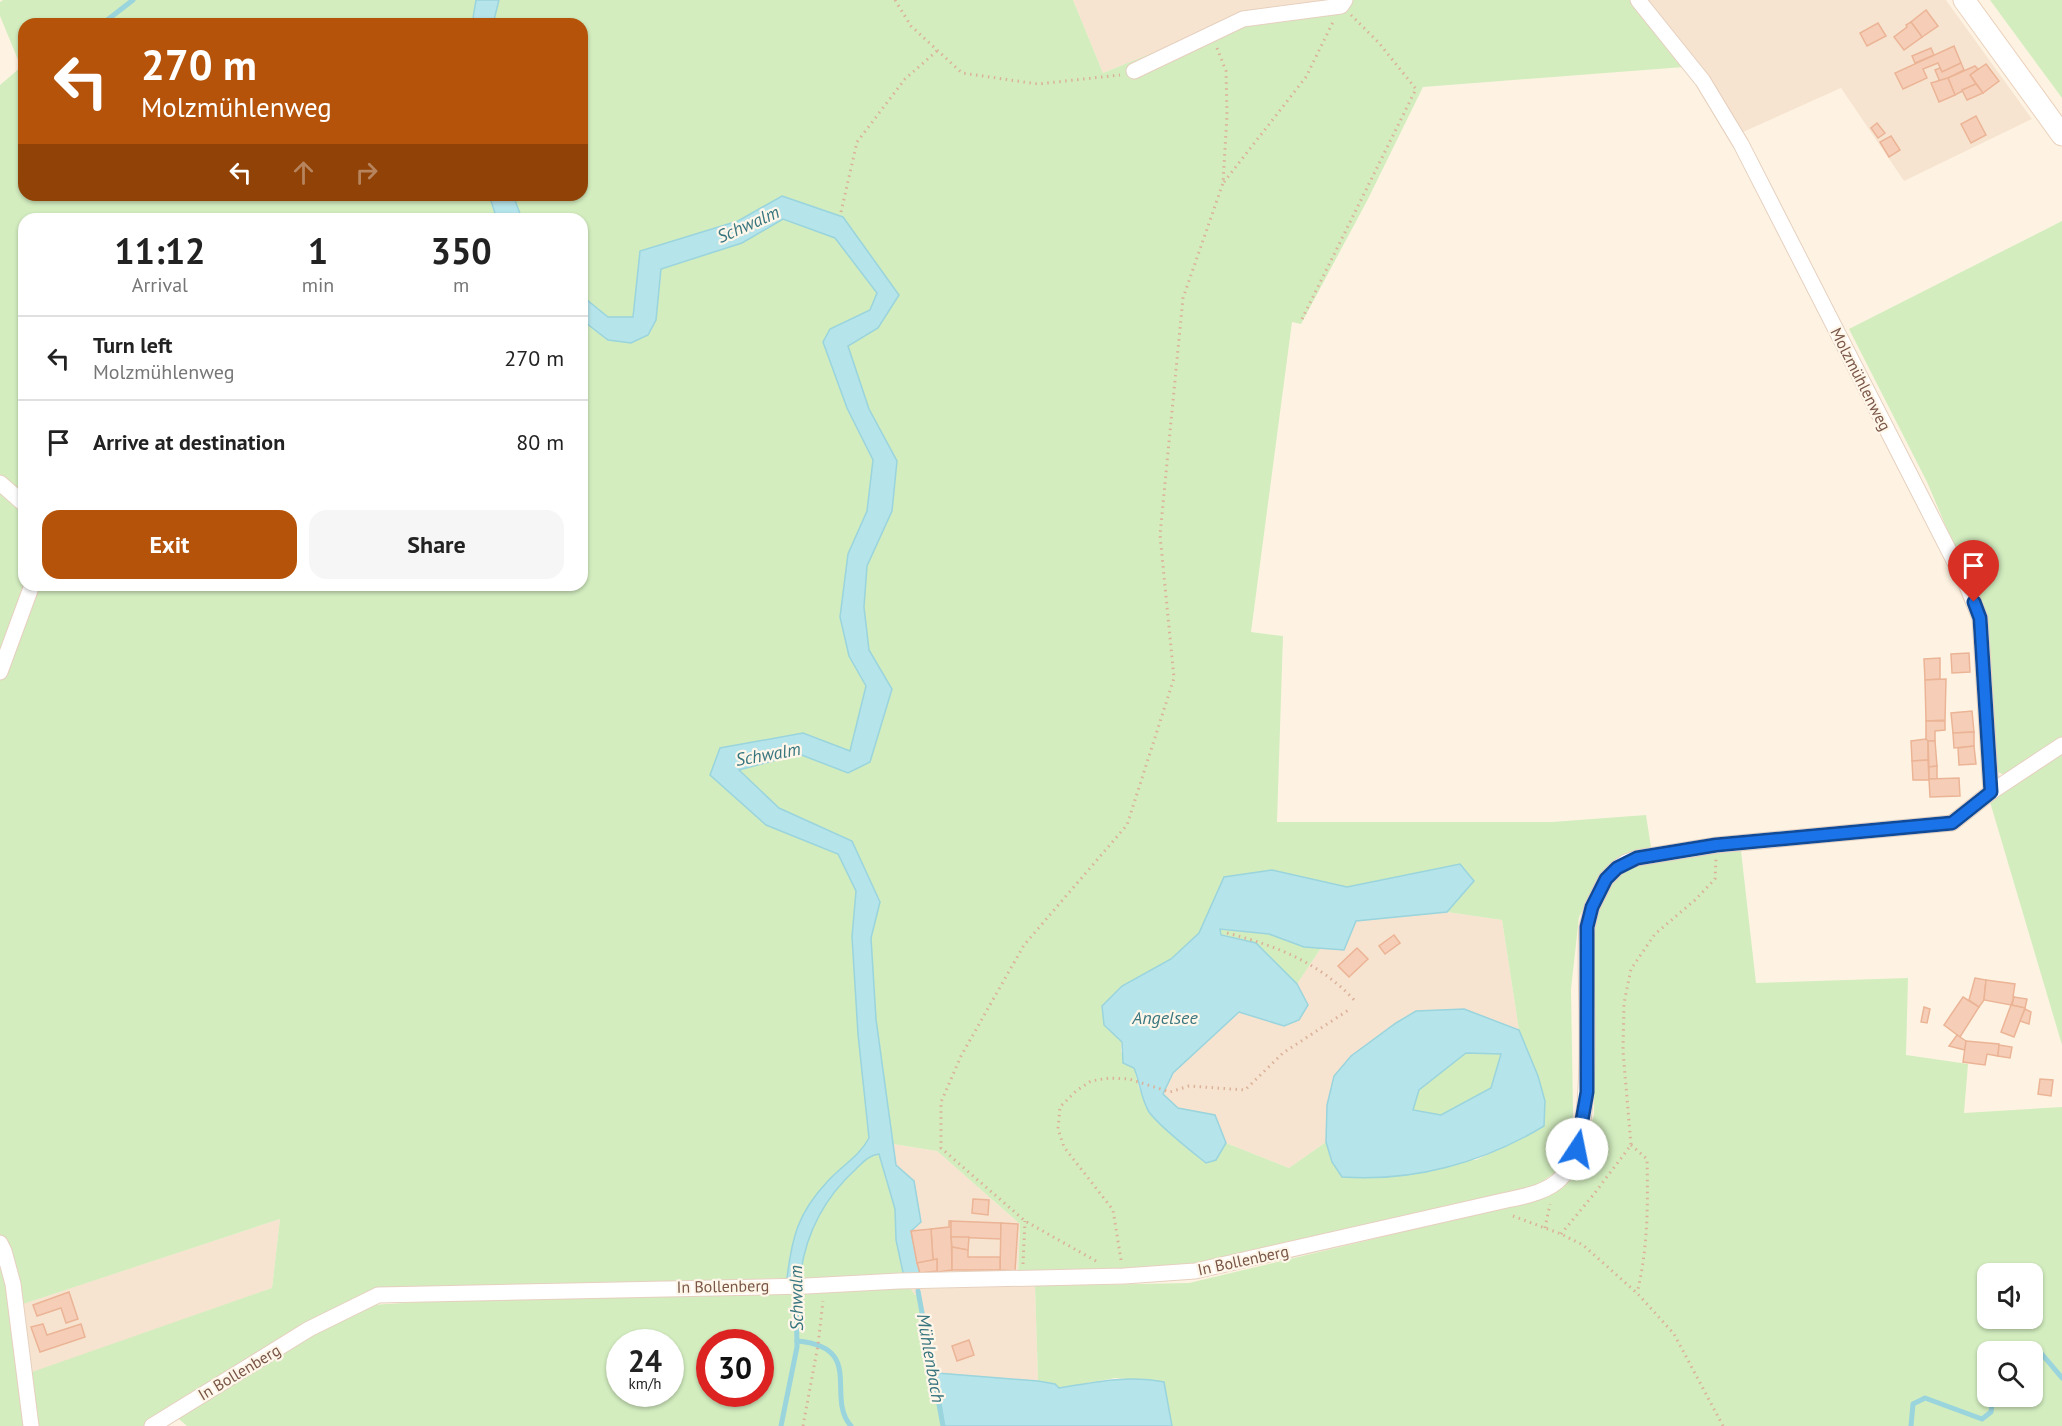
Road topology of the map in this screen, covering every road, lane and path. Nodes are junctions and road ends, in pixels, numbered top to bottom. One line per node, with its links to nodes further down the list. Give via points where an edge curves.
1 (896, 0): 6 (path, via 911,26)
2 (1638, 0): 17 (street, Molzmühlenweg, via 1703,81 1741,144 1967,586 1980,618)
3 (1964, 0): 8 (main road)
4 (1343, 3): 5 (street, via 1243,19); 9 (path, via 1305,76); 11 (path, via 1416,89)
5 (1212, 35): 7 (street); 9 (path, via 1226,71)
6 (938, 50): 7 (path, via 962,73 1038,84); 10 (path, via 905,79 857,142)
7 (1134, 71)
8 (2062, 135)
9 (1223, 183): 24 (path, via 1183,298 1160,535 1174,678 1127,825 1024,945 961,1056 941,1102 941,1148)
10 (841, 212)
11 (1302, 319)
12 (0, 483): 13 (street)
13 (18, 499)
14 (30, 591): 15 (street)
15 (0, 672)
16 (2062, 745): 17 (street, In Bollenberg)
17 (1991, 792): 18 (street, In Bollenberg, via 1952,823)
18 (1716, 845): 22 (path, via 1715,879 1655,934 1631,969 1624,1003 1623,1051); 23 (street, In Bollenberg, via 1637,858 1606,879 1587,927 1587,1092 1577,1149 1569,1167 1554,1184)
19 (1227, 933): 20 (path, via 1284,950 1307,962)
20 (1357, 1003)
21 (1350, 1009): 27 (path, via 1283,1053 1245,1090 1189,1086 1170,1092 1129,1079 1109,1078 1091,1081 1060,1107 1058,1129 1064,1148 1113,1210)
22 (1631, 1145): 25 (path); 30 (path, via 1647,1159 1648,1188 1644,1263)
23 (1498, 1202): 25 (path, via 1504,1213); 27 (street, In Bollenberg, via 1195,1271)
24 (1025, 1221): 27 (path, via 1095,1258); 28 (path)
25 (1561, 1233): 30 (path, via 1583,1245)
26 (0, 1243): 31 (street, via 13,1284)
27 (1116, 1276): 28 (street, In Bollenberg)
28 (1023, 1278): 29 (street, In Bollenberg)
29 (825, 1284): 32 (street, In Bollenberg, via 378,1295 309,1329); 33 (path)
30 (1636, 1293): 34 (path, via 1674,1334)
31 (30, 1426)
32 (152, 1426)
33 (802, 1426)
34 (1723, 1426)

